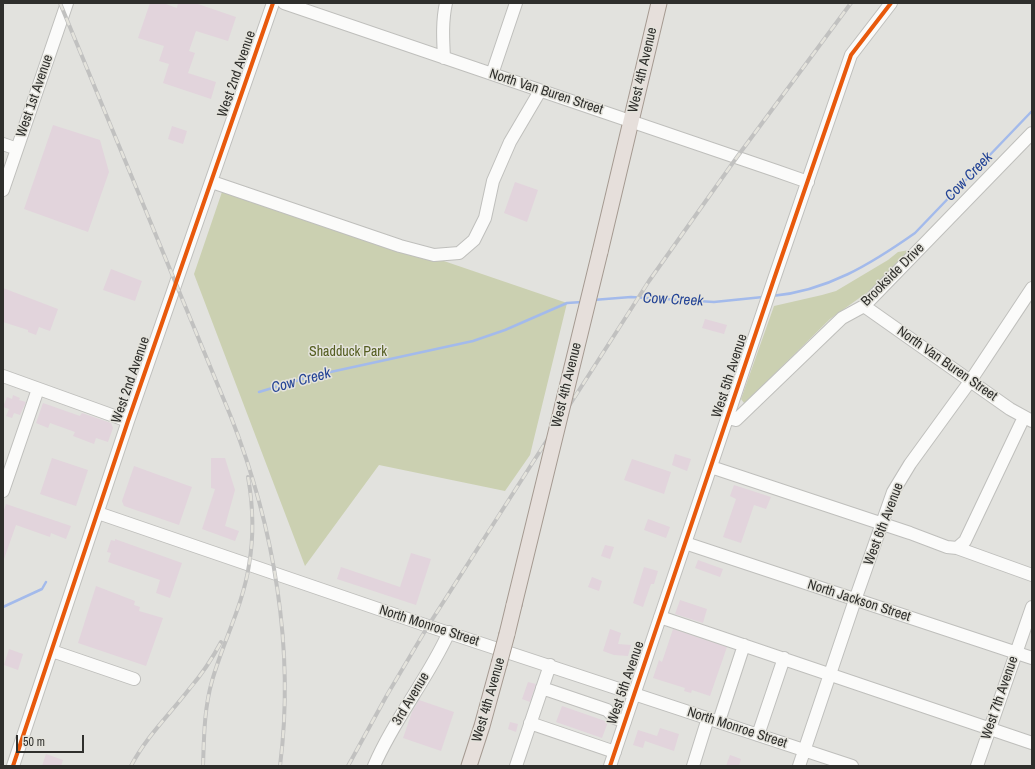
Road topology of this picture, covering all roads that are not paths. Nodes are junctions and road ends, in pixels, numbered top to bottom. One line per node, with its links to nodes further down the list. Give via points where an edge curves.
1 (66, 3): 14 (street, West 1st Avenue)
2 (273, 3): 15 (street, West 2nd Avenue)
3 (284, 3): 8 (street, North Van Buren Street)
4 (446, 3): 8 (street)
5 (516, 3): 9 (street)
6 (659, 3): 11 (main road, West 4th Avenue)
7 (891, 3): 16 (street, West 5th Avenue, via 851,55)
8 (444, 58): 9 (street, North Van Buren Street)
9 (492, 74): 10 (street, North Van Buren Street)
10 (540, 91): 11 (street, North Van Buren Street); 15 (street, via 510,142 493,181 485,218 474,240 459,253 434,255 400,246)
11 (631, 120): 16 (street, North Van Buren Street); 57 (main road, West 4th Avenue, bridge, via 507,634)
12 (1032, 133): 19 (street, Brookside Drive)
13 (3, 144): 14 (street)
14 (17, 149): 17 (street, West 1st Avenue)
15 (212, 182): 25 (street, West 2nd Avenue)
16 (808, 182): 23 (street, West 5th Avenue)
17 (3, 190)
18 (1032, 288): 21 (street, West 6th Avenue)
19 (864, 306): 21 (street, North Van Buren Street); 23 (street, Brookside Drive, via 842,318 736,420)
20 (3, 376): 22 (street)
21 (971, 380): 24 (street, North Van Buren Street); 29 (street, West 6th Avenue, via 893,492)
22 (38, 389): 25 (street); 27 (street)
23 (728, 418): 26 (street, West 5th Avenue)
24 (1028, 419): 31 (street, via 965,541)
25 (128, 421): 28 (street, West 2nd Avenue)
26 (711, 467): 29 (street); 30 (street, West 5th Avenue)
27 (3, 490)
28 (98, 513): 36 (street, North Monroe Street); 38 (street, West 2nd Avenue)
29 (882, 524): 31 (street, via 947,547); 33 (street, West 6th Avenue)
30 (685, 542): 33 (street, North Jackson Street); 35 (street, West 5th Avenue)
31 (957, 548): 32 (street)
32 (1032, 575)
33 (855, 600): 39 (street, North Jackson Street); 43 (street, West 6th Avenue)
34 (1032, 607): 39 (street, West 7th Avenue)
35 (660, 617): 37 (street); 46 (street, West 5th Avenue)
36 (449, 632): 42 (street, North Monroe Street); 55 (street, 3rd Avenue, via 440,652 396,724)
37 (744, 645): 40 (street); 47 (street)
38 (52, 651): 44 (street); 56 (street, West 2nd Avenue)
39 (1016, 653): 41 (street, North Jackson Street); 50 (street, West 7th Avenue)
40 (784, 658): 43 (street); 51 (street)
41 (1032, 658)
42 (550, 665): 45 (street); 46 (street, North Monroe Street)
43 (830, 674): 50 (street); 53 (street, West 6th Avenue)
44 (134, 679)
45 (542, 688): 48 (street, via 606,710); 49 (street)
46 (634, 693): 47 (street, North Monroe Street); 48 (street, West 5th Avenue)
47 (714, 720): 51 (street, North Monroe Street); 60 (street)
48 (625, 722): 54 (street, West 5th Avenue)
49 (530, 724): 54 (street); 58 (street)
50 (989, 729): 52 (street); 63 (street, West 7th Avenue)
51 (758, 735): 53 (street, North Monroe Street)
52 (1032, 742)
53 (804, 750): 61 (street, West 6th Avenue); 62 (street, North Monroe Street)
54 (614, 752): 59 (street, West 5th Avenue)
55 (376, 765)
56 (13, 766)
57 (469, 766)
58 (516, 766)
59 (610, 766)
60 (693, 766)
61 (799, 766)
62 (852, 766)
63 (977, 766)

